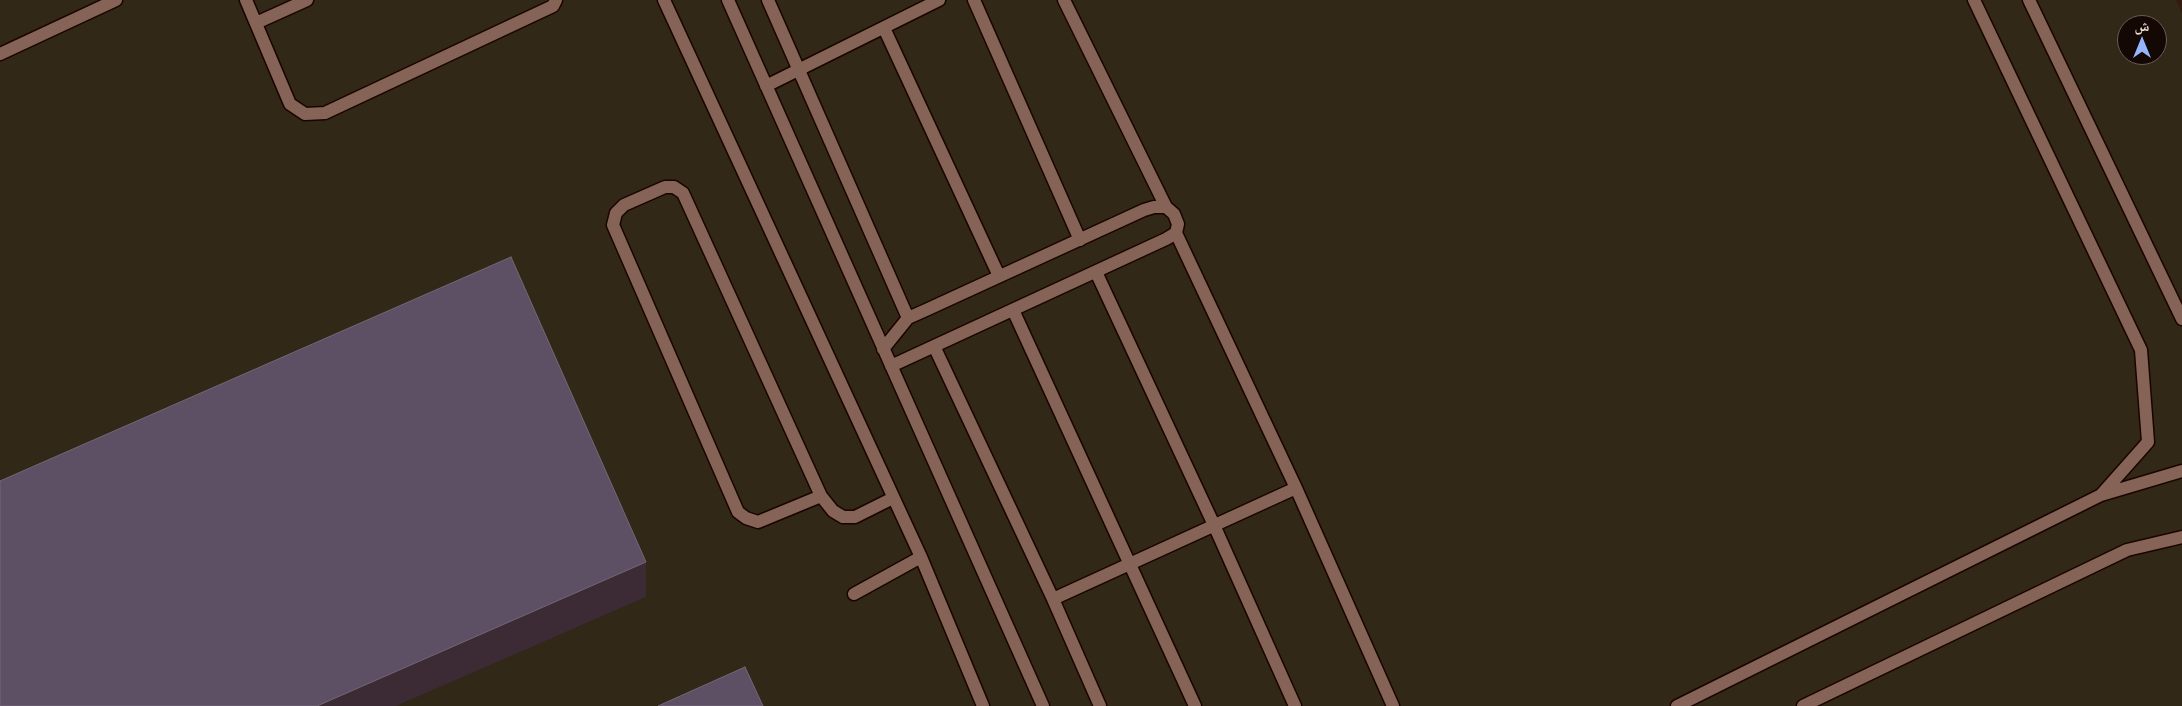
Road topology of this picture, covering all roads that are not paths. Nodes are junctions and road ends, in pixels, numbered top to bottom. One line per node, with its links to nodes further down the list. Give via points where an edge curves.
1 (116, 0): 15 (lane)
2 (246, 0): 13 (lane)
3 (307, 0): 13 (lane)
4 (556, 0): 13 (lane, via 552,6 325,113 305,114 290,104)
5 (664, 0): 33 (lane)
6 (728, 0): 17 (lane)
7 (768, 0): 16 (lane)
8 (939, 0): 14 (lane)
9 (974, 0): 20 (lane)
10 (1064, 0): 18 (lane)
11 (1974, 0): 31 (lane, via 2141,350 2148,442)
12 (2029, 0): 25 (lane)
13 (256, 24)
14 (884, 28): 16 (lane); 22 (lane)
15 (0, 54)
16 (800, 69): 17 (lane); 24 (lane)
17 (766, 86): 27 (lane)
18 (1166, 207): 19 (lane, via 1178,224); 20 (lane, via 1154,206)
19 (1176, 233): 21 (lane); 30 (lane)
20 (1080, 240): 22 (lane)
21 (1096, 272): 23 (lane); 34 (lane)
22 (999, 276): 24 (lane)
23 (1013, 310): 26 (lane); 37 (lane)
24 (908, 318): 27 (lane)
25 (2182, 320)
26 (934, 346): 28 (lane); 39 (lane)
27 (883, 348): 28 (lane)
28 (891, 366): 41 (lane)
29 (2182, 472): 31 (lane)
30 (1296, 488): 34 (lane); 45 (lane)
31 (2101, 495): 46 (lane)
32 (821, 496): 32 (lane, via 683,193 674,187 665,187 624,205 616,213 613,225 738,512 758,522); 33 (lane, via 833,511 856,517)
33 (893, 498): 36 (lane)
34 (1214, 525): 37 (lane); 44 (lane)
35 (2182, 537): 47 (lane, via 2127,550)
36 (921, 557): 38 (lane); 40 (lane)
37 (1130, 564): 39 (lane); 43 (lane)
38 (854, 594)
39 (1053, 599): 42 (lane)
40 (983, 706)
41 (1043, 706)
42 (1100, 706)
43 (1195, 706)
44 (1295, 706)
45 (1393, 706)
46 (1677, 706)
47 (1803, 706)

